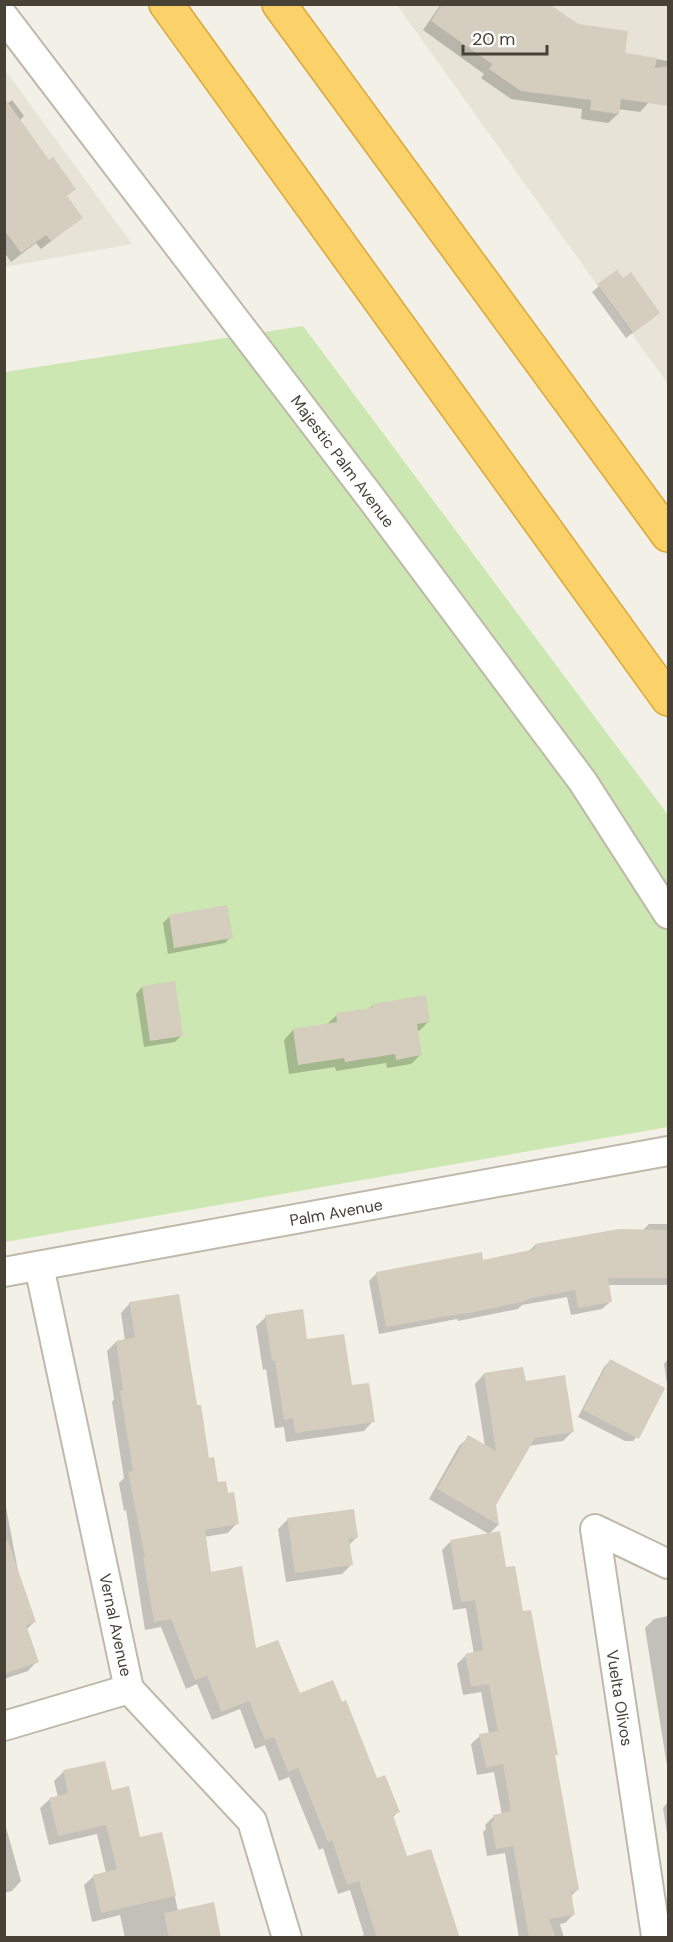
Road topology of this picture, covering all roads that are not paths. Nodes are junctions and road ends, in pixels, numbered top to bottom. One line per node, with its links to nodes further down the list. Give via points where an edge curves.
1 (166, 4): 5 (highway)
2 (279, 4): 4 (highway)
3 (4, 17): 6 (street, Majestic Palm Avenue, via 583,782)
4 (669, 535)
5 (669, 699)
6 (669, 914)
7 (669, 1151): 8 (street, Palm Avenue)
8 (39, 1266): 9 (street, Palm Avenue); 11 (street, Vernal Avenue)
9 (4, 1272)
10 (669, 1564): 13 (street, Vuelta Olivos, via 595,1529 656,1936)
11 (129, 1689): 12 (street); 14 (street, Vernal Avenue, via 252,1821)
12 (4, 1726)
13 (669, 1934)
14 (287, 1938)

